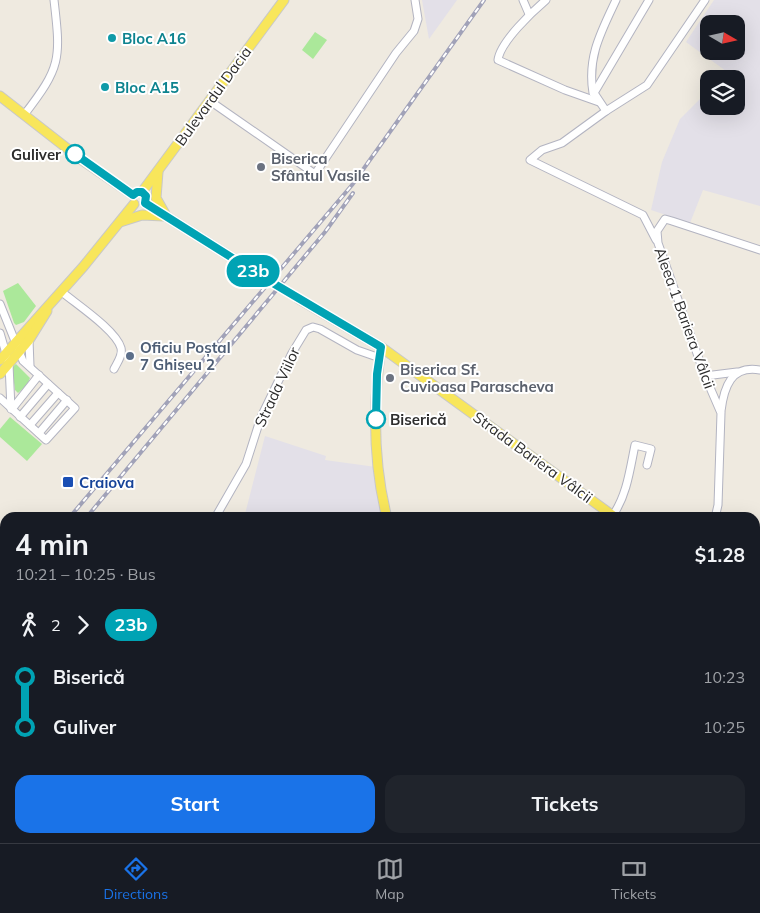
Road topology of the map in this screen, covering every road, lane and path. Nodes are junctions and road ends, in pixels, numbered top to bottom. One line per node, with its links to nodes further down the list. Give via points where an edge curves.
1 (54, 0): 15 (street, via 58,56 47,86)
2 (284, 0): 12 (main road, Bulevardul Dacia)
3 (416, 0): 12 (street, via 418,19 414,31 315,174)
4 (523, 0): 9 (street)
5 (546, 0): 9 (street)
6 (616, 0): 10 (street, via 592,61)
7 (649, 0): 10 (street)
8 (705, 0): 14 (street, via 648,85)
9 (529, 14): 13 (street, via 501,50 498,60)
10 (594, 93): 13 (street)
11 (0, 96): 15 (main road)
12 (210, 101): 16 (main road, Bulevardul Dacia)
13 (600, 102): 14 (street)
14 (606, 111): 22 (street, via 562,143 542,150 530,160 644,215)
15 (24, 115): 18 (main road)
16 (159, 170): 17 (main road, Bulevardul Dacia); 20 (main road, via 156,198)
17 (142, 192): 18 (main road, via 137,192); 19 (main road, via 146,196)
18 (133, 200): 19 (main road, via 140,206); 21 (main road)
19 (145, 203): 20 (main road)
20 (167, 216): 21 (main road, via 142,215); 24 (main road)
21 (120, 222): 25 (main road)
22 (658, 243): 23 (street, Aleea 1 Bariera Vâlcii, via 657,231 665,220); 43 (street, Aleea 1 Bariera Vâlcii)
23 (760, 250)
24 (261, 276)
25 (62, 292): 27 (main road); 38 (street, via 111,334 120,346 121,356)
26 (299, 299): 32 (main road, Strada Bariera Vâlcii)
27 (52, 302): 30 (main road); 31 (main road)
28 (0, 304): 31 (street)
29 (0, 333): 34 (street)
30 (29, 340): 33 (main road); 37 (street)
31 (15, 342): 33 (street); 34 (main road)
32 (381, 347): 35 (main road); 56 (main road, Strada Bariera Vâlcii)
33 (18, 353): 36 (main road); 37 (street)
34 (3, 356): 36 (street)
35 (380, 358): 54 (street, Strada Viilor, via 357,350 320,328 306,330 261,417 246,464); 55 (main road, via 376,433 380,491)
36 (9, 364): 41 (main road); 48 (street)
37 (30, 366): 42 (street)
38 (114, 369)
39 (760, 370): 40 (street)
40 (738, 372): 43 (street); 49 (street, via 725,387)
41 (0, 374)
42 (39, 375): 44 (street); 48 (street)
43 (705, 376): 49 (street, Aleea 1 Bariera Vâlcii)
44 (48, 384): 45 (street); 50 (street)
45 (58, 393): 47 (street); 51 (street)
46 (0, 398): 48 (street)
47 (67, 400): 52 (street); 52 (street, via 75,408 46,440)
48 (12, 409): 50 (street)
49 (721, 413): 58 (street, Aleea 1 Bariera Vâlcii)
50 (20, 417): 51 (street)
51 (30, 425): 52 (street)
52 (39, 433)
53 (647, 466): 57 (street, via 651,449 635,445 626,486)
54 (218, 512)
55 (385, 512)
56 (608, 512)
57 (616, 512)
58 (716, 512)

